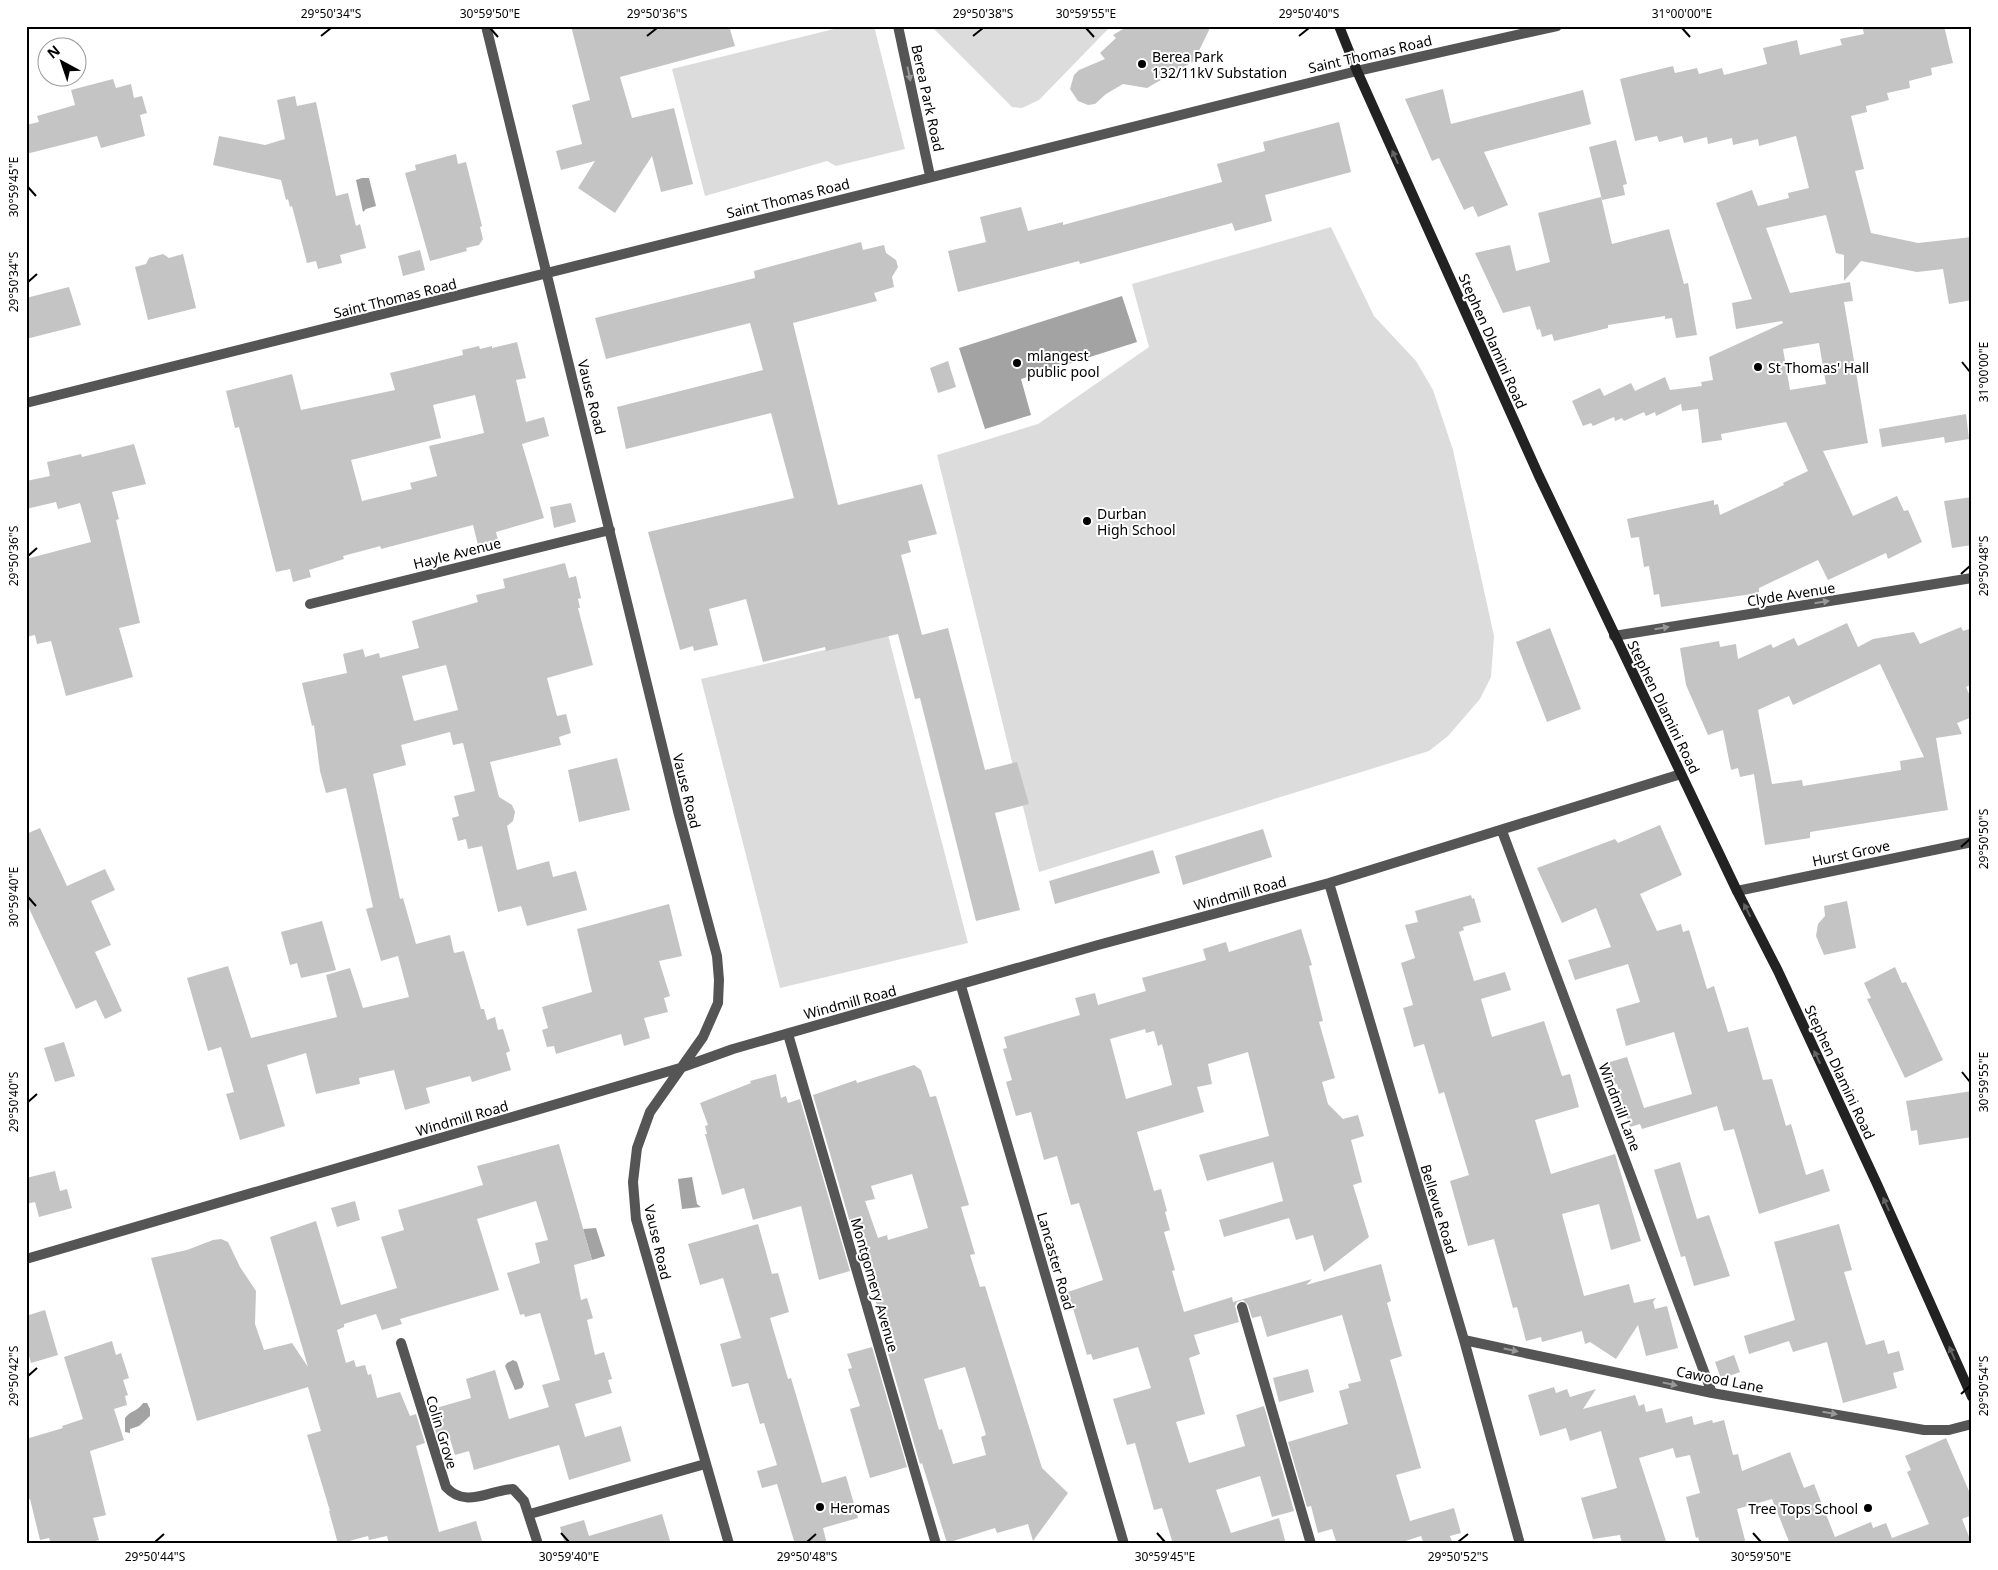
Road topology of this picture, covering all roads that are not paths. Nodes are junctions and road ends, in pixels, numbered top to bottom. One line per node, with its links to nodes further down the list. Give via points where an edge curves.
1 (486, 26): 7 (street, Vause Road)
2 (898, 26): 6 (street, Berea Park Road, one-way to 6)
3 (1339, 26): 5 (main road, Stephen Dlamini Road)
4 (1557, 26): 5 (street, Saint Thomas Road)
5 (1357, 71): 6 (street, Saint Thomas Road); 12 (main road, Stephen Dlamini Road, one-way to 5, via 1538,476)
6 (930, 176): 7 (street, Saint Thomas Road)
7 (548, 273): 8 (street, Saint Thomas Road); 9 (street, Vause Road)
8 (26, 403)
9 (610, 530): 11 (street, Hayle Avenue); 20 (street, Vause Road, via 679,816 717,956 718,1003 703,1037)
10 (1972, 578): 12 (street, Clyde Avenue, one-way to 10)
11 (310, 604)
12 (1614, 636): 13 (main road, Stephen Dlamini Road)
13 (1681, 774): 14 (street, Windmill Road); 17 (main road, Stephen Dlamini Road)
14 (1502, 831): 16 (street, Windmill Road); 25 (street, Windmill Lane)
15 (1972, 842): 17 (street, Hurst Grove)
16 (1329, 883): 18 (street, Windmill Road); 23 (street, Bellevue Road)
17 (1737, 891): 26 (main road, Stephen Dlamini Road, one-way to 17, via 1877,1184 1778,971)
18 (961, 986): 19 (street, Windmill Road); 33 (street, Lancaster Road)
19 (788, 1034): 20 (street, Windmill Road); 32 (street, Montgomery Avenue)
20 (680, 1068): 21 (street, Windmill Road); 28 (street, Vause Road, via 650,1112 637,1148 633,1182 636,1219)
21 (26, 1259)
22 (1242, 1307): 34 (street)
23 (1464, 1340): 25 (street, Cawood Lane, one-way to 25); 35 (street, Bellevue Road)
24 (401, 1343): 29 (street, Colin Grove, via 446,1487 457,1497 465,1499 513,1489 519,1493)
25 (1712, 1393): 27 (street, Cawood Lane, one-way to 27, via 1924,1430 1949,1430)
26 (1972, 1397)
27 (1972, 1424)
28 (705, 1464): 29 (street); 31 (street, Vause Road)
29 (530, 1514): 30 (street, Colin Grove)
30 (538, 1544)
31 (729, 1544)
32 (936, 1544)
33 (1124, 1544)
34 (1311, 1544)
35 (1520, 1544)

